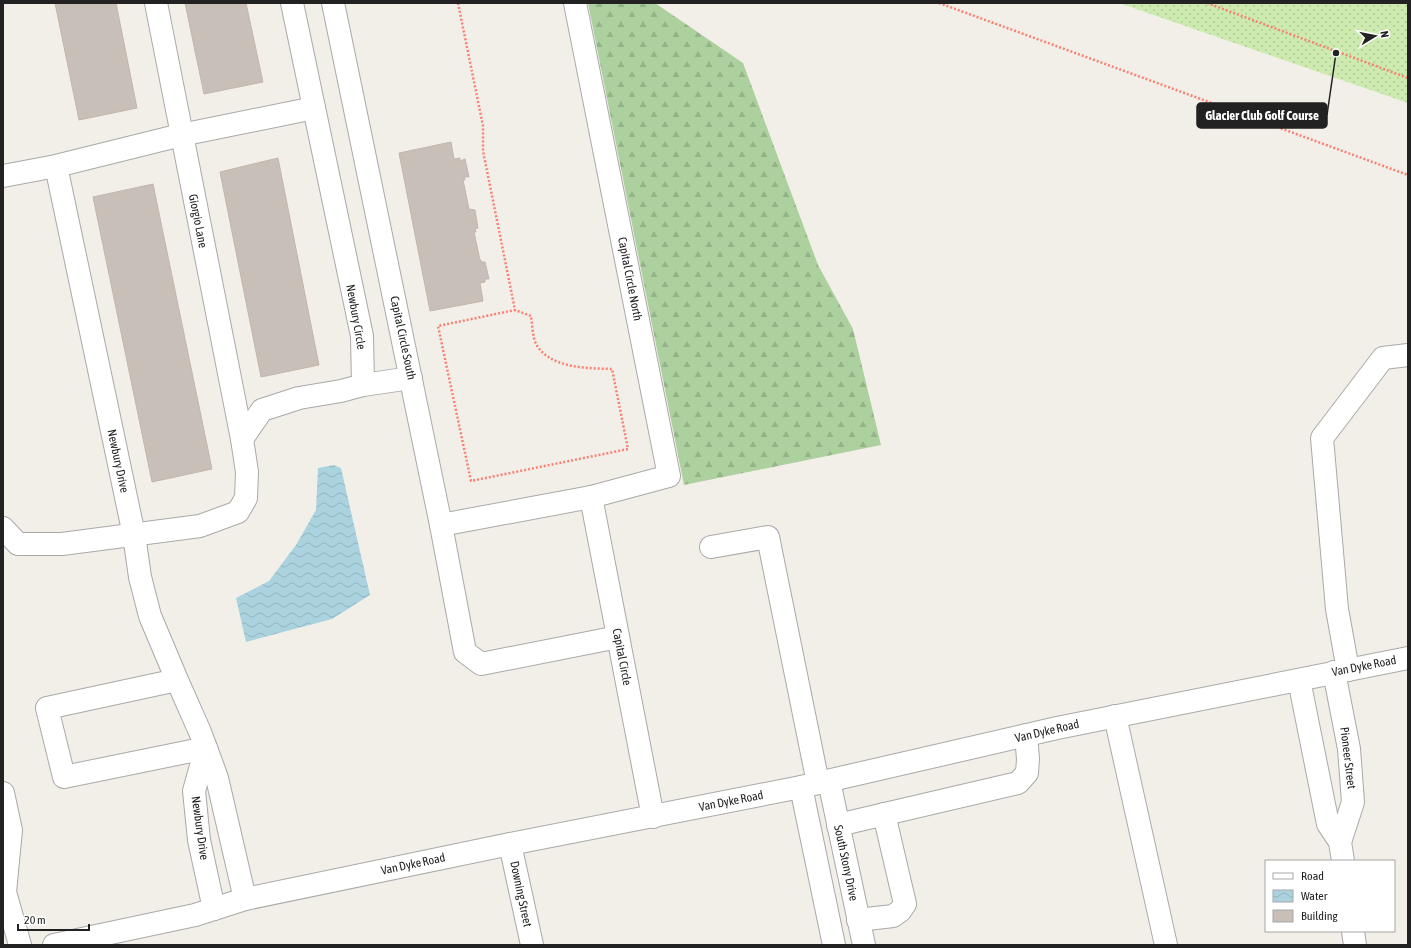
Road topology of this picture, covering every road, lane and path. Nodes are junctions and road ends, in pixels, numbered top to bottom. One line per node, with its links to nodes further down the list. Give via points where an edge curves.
1 (156, 3): 10 (street, Giorgio Lane)
2 (292, 3): 9 (street, Newbury Circle)
3 (333, 3): 16 (street, Capital Circle South)
4 (458, 3): 14 (path, via 483,126 483,151)
5 (575, 3): 19 (street, Capital Circle North, via 669,476)
6 (939, 3): 12 (path)
7 (1208, 3): 8 (path)
8 (1408, 78)
9 (314, 108): 10 (street); 17 (street, Newbury Circle, via 362,336)
10 (181, 136): 11 (street); 18 (street, Giorgio Lane)
11 (56, 166): 13 (street); 22 (street, Newbury Drive)
12 (1408, 175)
13 (3, 176)
14 (515, 310): 14 (path, via 438,326 471,481 628,449 612,369 566,365 546,356 536,343 531,316)
15 (1408, 356): 26 (street, Pioneer Street, via 1383,358 1322,438)
16 (411, 378): 17 (street); 20 (street, Capital Circle South)
17 (363, 385): 18 (street, via 299,398 262,410)
18 (242, 439): 22 (street, via 247,472 246,498 238,512 200,526)
19 (591, 497): 20 (street); 24 (street, Capital Circle)
20 (441, 524): 24 (street, Capital Circle South, via 465,652 481,664)
21 (3, 528): 22 (street, via 18,544 62,544)
22 (134, 535): 27 (street, Newbury Drive, via 140,577 150,616)
23 (711, 547): 32 (street, via 768,537)
24 (618, 637): 35 (street, Capital Circle)
25 (1408, 658): 26 (street, Van Dyke Road)
26 (1341, 671): 28 (street, Van Dyke Road); 38 (street, Pioneer Street, via 1353,802)
27 (177, 680): 31 (street, Newbury Drive); 31 (street, via 47,708 64,777)
28 (1299, 680): 29 (street, Van Dyke Road); 38 (street, Pioneer Street, via 1328,824)
29 (1115, 716): 30 (street, Van Dyke Road); 48 (street)
30 (1026, 735): 32 (street, Van Dyke Road); 34 (street, via 1027,773 1018,783)
31 (206, 748): 39 (street, Newbury Drive, via 217,778); 40 (street, Newbury Drive, via 194,791 199,840)
32 (816, 784): 35 (street, Van Dyke Road); 36 (street, South Stony Drive); 46 (street)
33 (3, 794): 43 (street, via 11,830 5,892)
34 (884, 814): 36 (street); 41 (street, via 905,904 893,916)
35 (653, 817): 37 (street, Van Dyke Road)
36 (838, 825): 41 (street, South Stony Drive)
37 (510, 844): 39 (street, Van Dyke Road); 45 (street, Downing Street)
38 (1342, 852)
39 (245, 899): 40 (street, Van Dyke Road)
40 (214, 908): 44 (street, Van Dyke Road, via 195,915)
41 (858, 920): 47 (street, South Stony Drive)
42 (1353, 932): 49 (street)
43 (20, 945)
44 (54, 945)
45 (532, 945)
46 (834, 945)
47 (864, 945)
48 (1166, 945)
49 (1355, 945)

